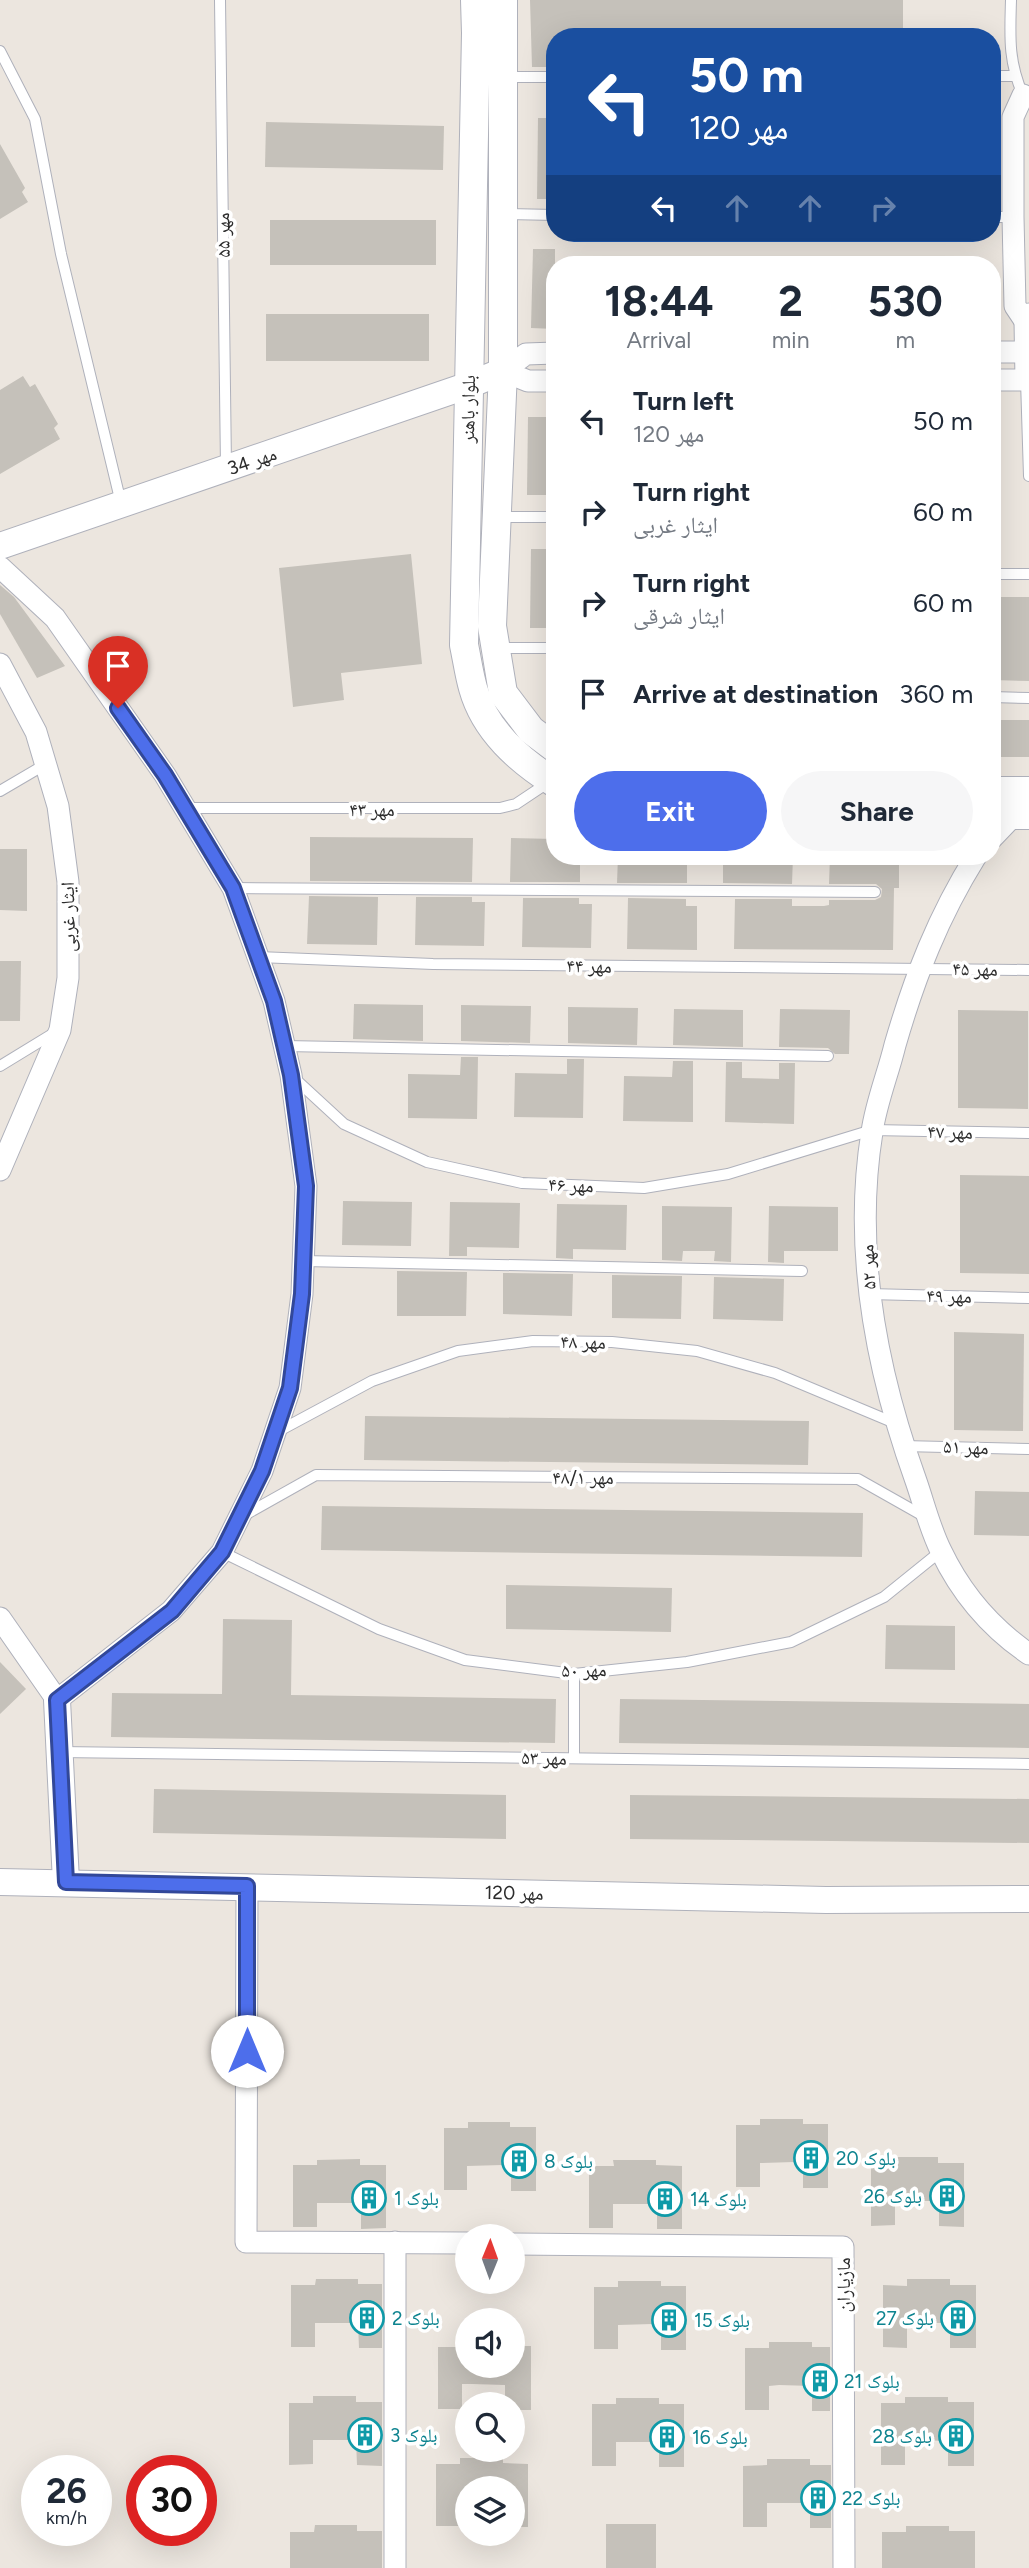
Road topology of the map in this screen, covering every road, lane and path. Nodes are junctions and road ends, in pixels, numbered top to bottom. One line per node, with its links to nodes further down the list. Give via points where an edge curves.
1 (220, 0): 22 (lane, مهر ۵۵)
2 (475, 0): 21 (main road, بلوار باهنر)
3 (503, 0): 6 (main road, بلوار باهنر)
4 (1012, 0): 9 (lane, via 1010,55)
5 (0, 51): 24 (lane, via 35,119 61,254)
6 (504, 77): 7 (lane); 10 (main road, بلوار باهنر)
7 (546, 77)
8 (1001, 81): 9 (lane)
9 (1022, 93): 12 (street, via 1013,117)
10 (503, 214): 11 (lane); 17 (main road, بلوار باهنر)
11 (546, 215)
12 (1011, 217): 13 (street, via 1015,306)
13 (1027, 318): 15 (street)
14 (1001, 352): 15 (street)
15 (1026, 352): 19 (street)
16 (546, 354): 17 (street, via 526,354)
17 (503, 371): 20 (street, via 528,381); 21 (street, مهر 34); 25 (main road, بلوار باهنر)
18 (1001, 380): 19 (street)
19 (1028, 380): 23 (lane)
20 (546, 381)
21 (469, 386): 22 (street, مهر 34); 38 (main road, بلوار باهنر, via 464,645 473,691 495,733 526,765)
22 (226, 470): 24 (street, مهر 34)
23 (1029, 476)
24 (122, 506): 27 (street, مهر 34)
25 (495, 517): 26 (lane); 31 (main road, بلوار باهنر, via 492,626)
26 (546, 517)
27 (0, 546)
28 (0, 566): 43 (street, via 55,618)
29 (1001, 574): 30 (lane)
30 (1029, 574)
31 (496, 648): 32 (lane); 36 (main road, بلوار باهنر, via 503,693 531,730)
32 (546, 648)
33 (0, 664): 37 (street, ایثار غربی, via 36,732)
34 (1001, 697): 35 (lane)
35 (1029, 698)
36 (546, 741)
37 (46, 764): 40 (lane); 50 (street, ایثار غربی, via 58,806 68,882 68,978)
38 (546, 778)
39 (546, 786): 43 (lane, مهر ۴۳, via 500,808)
40 (0, 791)
41 (1001, 791): 42 (main road)
42 (1029, 792)
43 (185, 808): 45 (street)
44 (970, 865): 48 (street, مهر ۵۲, via 944,908)
45 (233, 888): 46 (lane); 47 (street)
46 (875, 892)
47 (258, 957): 48 (lane, مهر ۴۴, via 433,964); 51 (street)
48 (920, 969): 49 (lane, مهر ۴۵); 55 (street, مهر ۵۲)
49 (1029, 970)
50 (60, 1030): 53 (lane); 57 (street, ایثار غربی)
51 (285, 1046): 52 (lane); 54 (street)
52 (828, 1056)
53 (0, 1066)
54 (291, 1075): 55 (lane, مهر ۴۶, via 356,1130 428,1163 522,1183 644,1188 728,1174); 58 (street, via 306,1186)
55 (872, 1130): 56 (lane, مهر ۴۷); 60 (street, مهر ۵۲, via 865,1198)
56 (1029, 1133)
57 (0, 1170)
58 (303, 1261): 59 (lane); 63 (street, via 290,1388)
59 (802, 1271)
60 (869, 1294): 61 (lane, مهر ۴۹); 62 (street, مهر ۵۲)
61 (1029, 1298)
62 (898, 1424): 63 (lane, مهر ۴۸, via 775,1373 697,1352 612,1342 533,1341 458,1352 372,1381); 64 (street, مهر ۵۲)
63 (275, 1434): 66 (street)
64 (903, 1446): 65 (lane, مهر ۵۱); 67 (street, مهر ۵۲)
65 (1029, 1449)
66 (239, 1518): 67 (lane, مهر ۴۸/۱, via 316,1475 858,1479); 69 (street)
67 (929, 1519): 68 (street, مهر ۵۲)
68 (941, 1550): 71 (street, مهر ۵۲, via 974,1606); 72 (lane, مهر ۵۰, via 884,1597 791,1642 687,1662)
69 (222, 1552): 72 (lane, مهر ۵۰, via 379,1629 465,1660); 73 (street, via 172,1611)
70 (3, 1627): 73 (street)
71 (1029, 1654)
72 (574, 1674): 75 (lane)
73 (57, 1700): 74 (street)
74 (60, 1752): 75 (lane, مهر ۵۳); 78 (street)
75 (575, 1758): 76 (lane, مهر ۵۳)
76 (1029, 1764)
77 (0, 1882): 78 (street, مهر 120)
78 (66, 1882): 79 (street, مهر 120)
79 (247, 1886): 80 (street, مهر 120, via 826,1900); 81 (street, via 246,2242)
80 (1029, 1899)
81 (395, 2242): 82 (street); 84 (street)
82 (455, 2243)
83 (525, 2244): 85 (street, مازیاران, via 843,2248)
84 (395, 2568)
85 (844, 2568)

